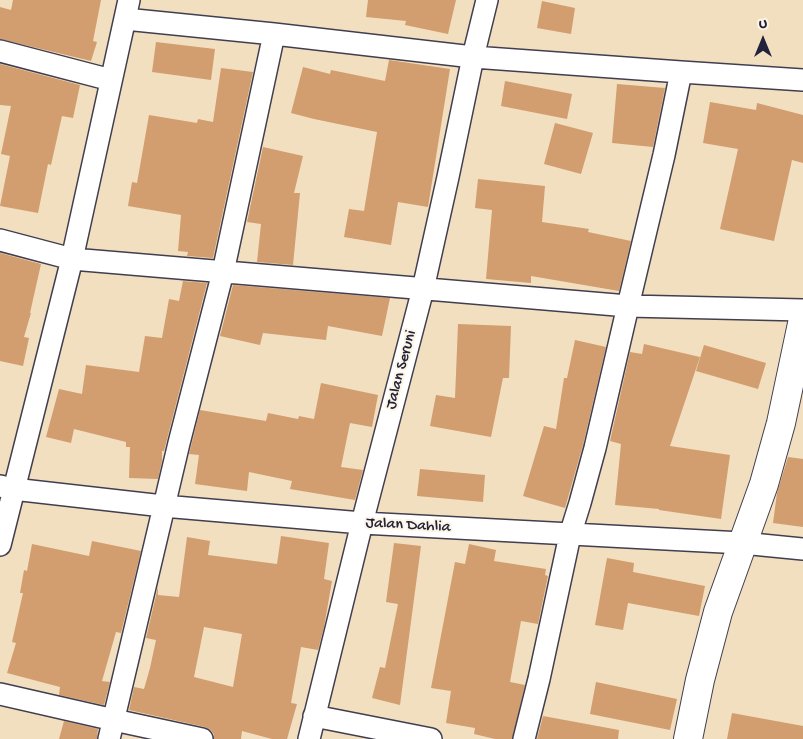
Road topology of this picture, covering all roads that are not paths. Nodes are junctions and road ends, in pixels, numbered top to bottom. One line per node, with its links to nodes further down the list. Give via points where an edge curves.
1 (487, 0): 5 (street, Jalan Seruni)
2 (127, 9): 3 (street); 7 (street)
3 (274, 34): 5 (street); 11 (street)
4 (0, 51): 7 (street)
5 (473, 57): 6 (street); 12 (street, Jalan Seruni)
6 (681, 72): 8 (street); 13 (street)
7 (111, 80): 10 (street)
8 (803, 80)
9 (0, 240): 10 (street)
10 (72, 259): 11 (street); 16 (street)
11 (223, 272): 12 (street); 17 (street)
12 (423, 289): 13 (street); 18 (street, Jalan Seruni)
13 (628, 306): 14 (street); 19 (street, via 595,448)
14 (803, 310)
15 (803, 319): 20 (street, via 781,423 764,484)
16 (7, 488): 17 (street, Jalan Dahlia); 21 (street)
17 (163, 506): 18 (street, Jalan Dahlia); 25 (street)
18 (362, 523): 19 (street, Jalan Dahlia); 24 (street, Jalan Seruni)
19 (570, 535): 20 (street, Jalan Dahlia); 29 (street)
20 (742, 543): 22 (street, Jalan Dahlia); 30 (street, via 718,612)
21 (0, 545)
22 (803, 550)
23 (0, 694): 25 (street)
24 (314, 716): 27 (street, Jalan Seruni); 28 (street)
25 (112, 730): 26 (street)
26 (202, 739)
27 (309, 739)
28 (431, 739)
29 (524, 739)
30 (688, 739)

